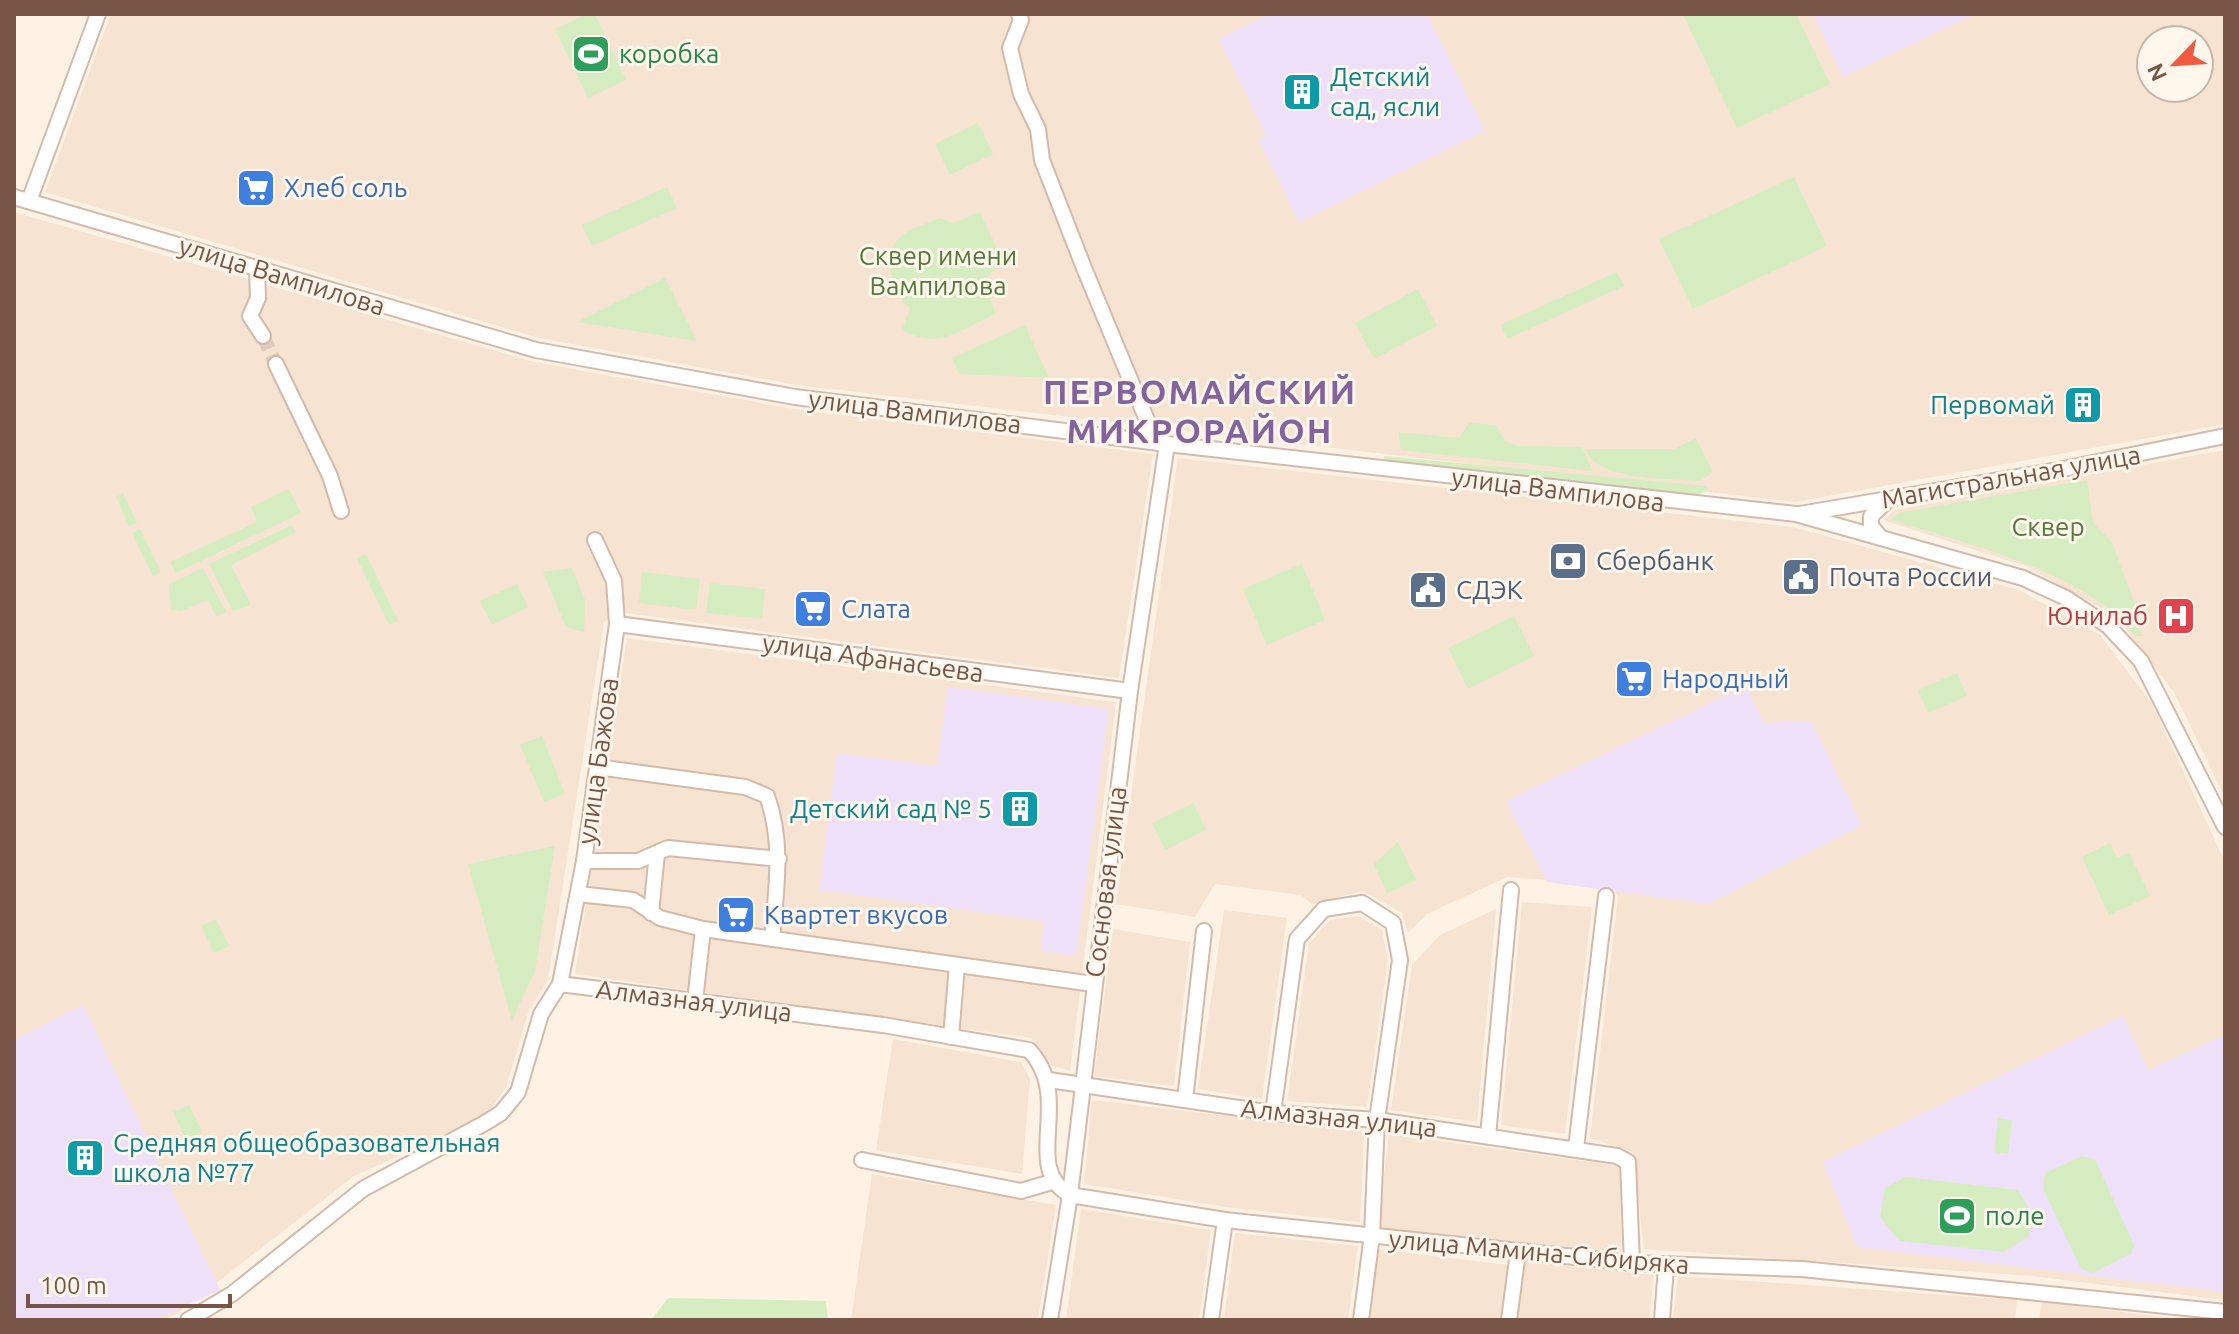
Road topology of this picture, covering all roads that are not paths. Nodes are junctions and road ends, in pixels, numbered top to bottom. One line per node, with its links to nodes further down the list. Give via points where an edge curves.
1 (98, 14): 3 (street)
2 (1019, 14): 8 (street, via 1010,48 1021,94 1038,129 1042,160 1078,254 1147,420)
3 (21, 199): 4 (street, улица Вампилова)
4 (257, 269): 5 (street, via 258,298 248,318); 8 (street, улица Вампилова, via 536,350 795,397)
5 (263, 336)
6 (276, 364): 11 (street, via 330,476)
7 (2225, 436): 10 (street, Магистральная улица)
8 (1146, 440): 9 (street, улица Вампилова)
9 (1167, 444): 12 (street, улица Вампилова); 16 (street, Сосновая улица)
10 (1890, 498): 12 (street, Магистральная улица); 13 (street, via 1871,516)
11 (341, 511)
12 (1796, 514): 13 (street, улица Вампилова)
13 (1881, 539): 18 (street, улица Вампилова, via 2023,578 2108,626 2141,661)
14 (595, 540): 15 (street, улица Бажова, via 614,581)
15 (617, 624): 16 (street, улица Афанасьева); 17 (street, улица Бажова)
16 (1130, 691): 31 (street, Сосновая улица)
17 (597, 767): 20 (street, via 745,787 767,796); 21 (street, улица Бажова)
18 (2225, 827)
19 (657, 853): 20 (street, via 668,848); 21 (street, via 638,861); 25 (street)
20 (779, 859): 28 (street)
21 (584, 861): 23 (street, улица Бажова)
22 (1511, 890): 39 (street)
23 (578, 894): 25 (street, via 633,900); 30 (street, улица Бажова)
24 (1606, 896): 40 (street)
25 (651, 913): 26 (street)
26 (703, 929): 28 (street); 32 (street)
27 (1204, 931): 36 (street)
28 (772, 939): 29 (street)
29 (957, 965): 31 (street); 33 (street)
30 (560, 984): 32 (street, Алмазная улица); 50 (street, via 541,1014 518,1092 501,1113 363,1189 232,1294)
31 (1093, 984): 35 (street, Сосновая улица)
32 (695, 1001): 33 (street, Алмазная улица)
33 (951, 1037): 34 (street, Алмазная улица, via 1029,1050)
34 (1049, 1080): 35 (street, Алмазная улица); 42 (street)
35 (1081, 1086): 36 (street, Алмазная улица); 43 (street, Сосновая улица)
36 (1185, 1100): 37 (street, Алмазная улица)
37 (1273, 1113): 38 (street, Алмазная улица); 38 (street, via 1297,939 1324,909 1362,903 1393,923 1400,960)
38 (1377, 1120): 39 (street, Алмазная улица); 45 (street)
39 (1488, 1136): 40 (street, Алмазная улица)
40 (1576, 1148): 47 (street, Алмазная улица, via 1628,1162)
41 (862, 1160): 42 (street, via 1021,1191)
42 (1052, 1182): 43 (street, улица Мамина-Сибиряка)
43 (1070, 1195): 44 (street, улица Мамина-Сибиряка); 51 (street, Сосновая улица)
44 (1225, 1220): 45 (street, улица Мамина-Сибиряка); 52 (street)
45 (1372, 1235): 46 (street, улица Мамина-Сибиряка); 53 (street)
46 (1518, 1252): 47 (street, улица Мамина-Сибиряка); 54 (street)
47 (1632, 1263): 48 (street, улица Мамина-Сибиряка)
48 (1666, 1267): 49 (street, улица Мамина-Сибиряка, via 1827,1271); 55 (street)
49 (2225, 1312)
50 (188, 1320)
51 (1050, 1320)
52 (1211, 1320)
53 (1361, 1320)
54 (1509, 1320)
55 (1662, 1320)

